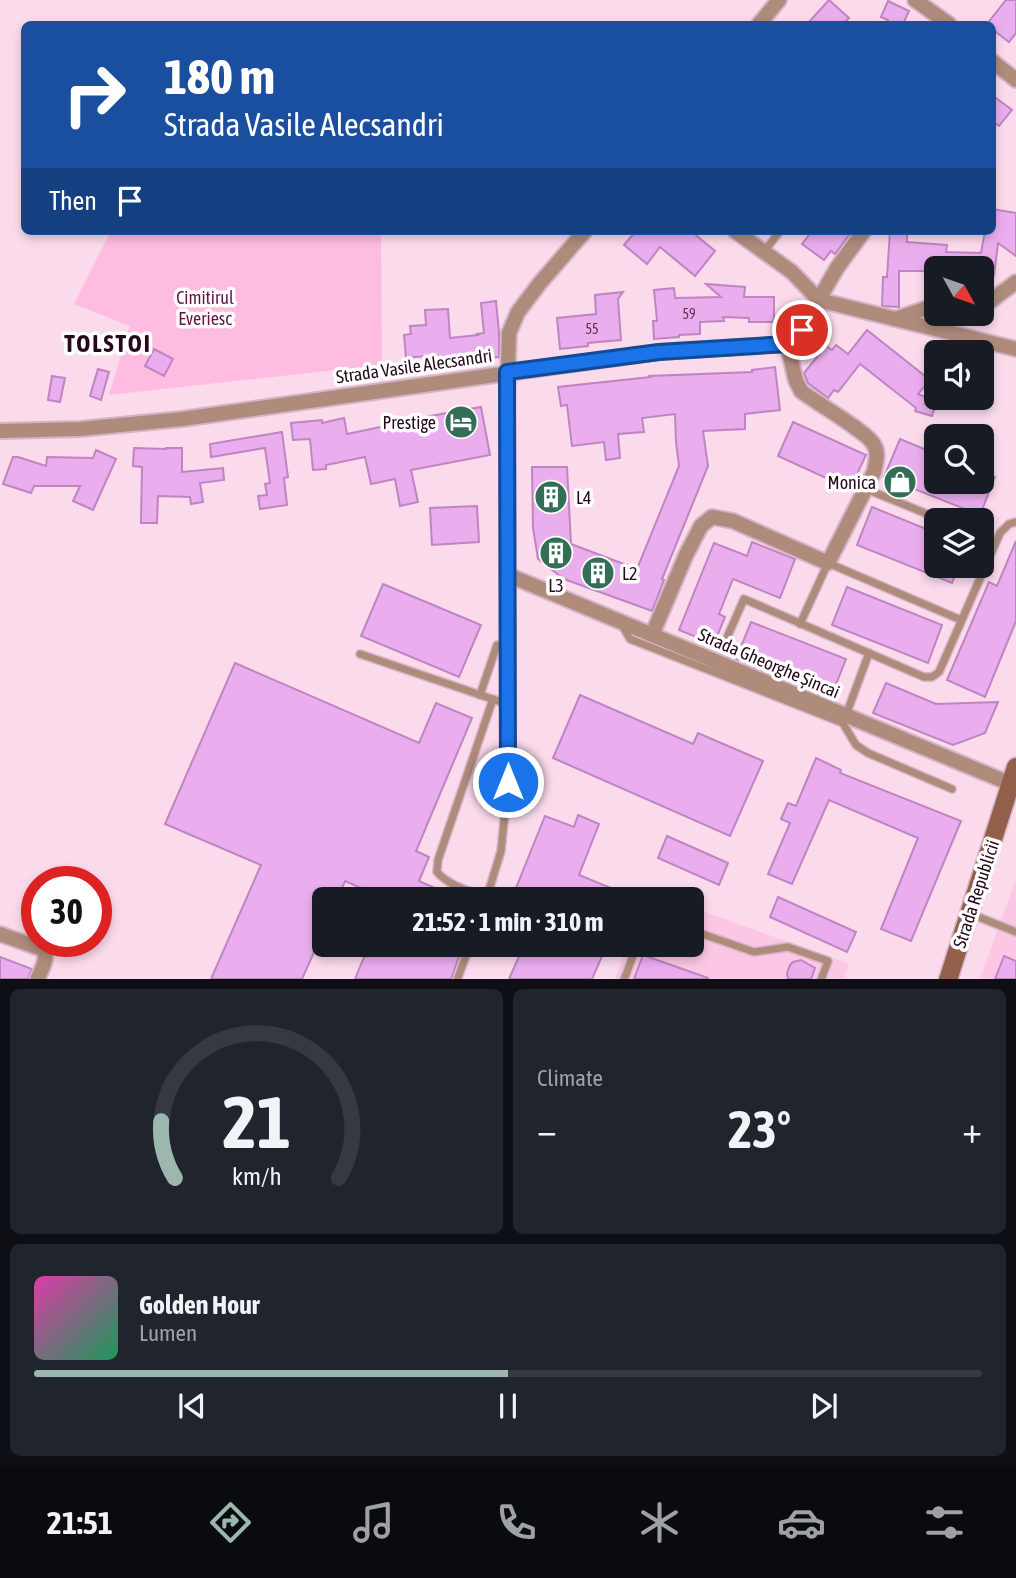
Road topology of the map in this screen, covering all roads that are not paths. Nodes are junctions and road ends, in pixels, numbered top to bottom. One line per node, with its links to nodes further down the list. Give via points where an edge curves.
1 (779, 0): 3 (street)
2 (915, 0): 4 (street)
3 (761, 21)
4 (944, 21)
5 (996, 64): 6 (street)
6 (1016, 80)
7 (582, 235): 21 (street, via 517,312 509,333)
8 (741, 235): 11 (street)
9 (777, 235): 11 (lane)
10 (861, 235): 14 (street)
11 (764, 251): 14 (street)
12 (1016, 282): 13 (street)
13 (994, 299)
14 (819, 300): 16 (street); 19 (street, via 802,330)
15 (924, 309): 16 (street)
16 (895, 319): 18 (street)
17 (977, 326): 18 (street)
18 (974, 339): 20 (street)
19 (787, 344): 21 (street, Strada Vasile Alecsandri, via 659,352); 23 (street, via 801,391 874,443 877,457)
20 (1016, 349)
21 (507, 372): 22 (street, Strada Vasile Alecsandri, via 182,419); 28 (street)
22 (0, 431)
23 (866, 489): 24 (lane); 27 (street)
24 (924, 513)
25 (1014, 525): 26 (lane, via 1000,533)
26 (996, 542): 29 (lane)
27 (828, 563): 29 (lane); 31 (lane); 32 (street, via 733,521 712,517 701,526 686,555)
28 (508, 575): 30 (street, Strada Gheorghe Șincai); 39 (street)
29 (961, 620): 35 (lane, via 939,672 932,677)
30 (620, 621): 32 (street, Strada Gheorghe Șincai); 40 (lane, via 631,639)
31 (800, 624): 33 (lane, via 744,599); 35 (lane)
32 (652, 635): 40 (street, Strada Gheorghe Șincai)
33 (725, 642)
34 (497, 645): 37 (lane)
35 (869, 653): 40 (lane)
36 (360, 654): 37 (lane)
37 (480, 695): 38 (lane)
38 (493, 699): 39 (lane); 44 (lane, via 438,860 436,872)
39 (508, 704): 42 (street)
40 (842, 717): 41 (street, Strada Gheorghe Șincai); 43 (lane, via 856,746)
41 (1014, 779): 46 (main road, Strada Republicii)
42 (508, 782): 45 (lane, via 501,851)
43 (952, 789)
44 (460, 887)
45 (490, 887)
46 (970, 914): 47 (lane); 56 (main road, Strada Republicii)
47 (1016, 932)
48 (0, 934): 52 (street, via 42,949 46,958)
49 (704, 935): 55 (lane, via 754,952 788,947 828,961)
50 (465, 957): 53 (lane)
51 (632, 957): 54 (lane)
52 (37, 979)
53 (457, 979)
54 (624, 979)
55 (821, 979)
56 (948, 979)

